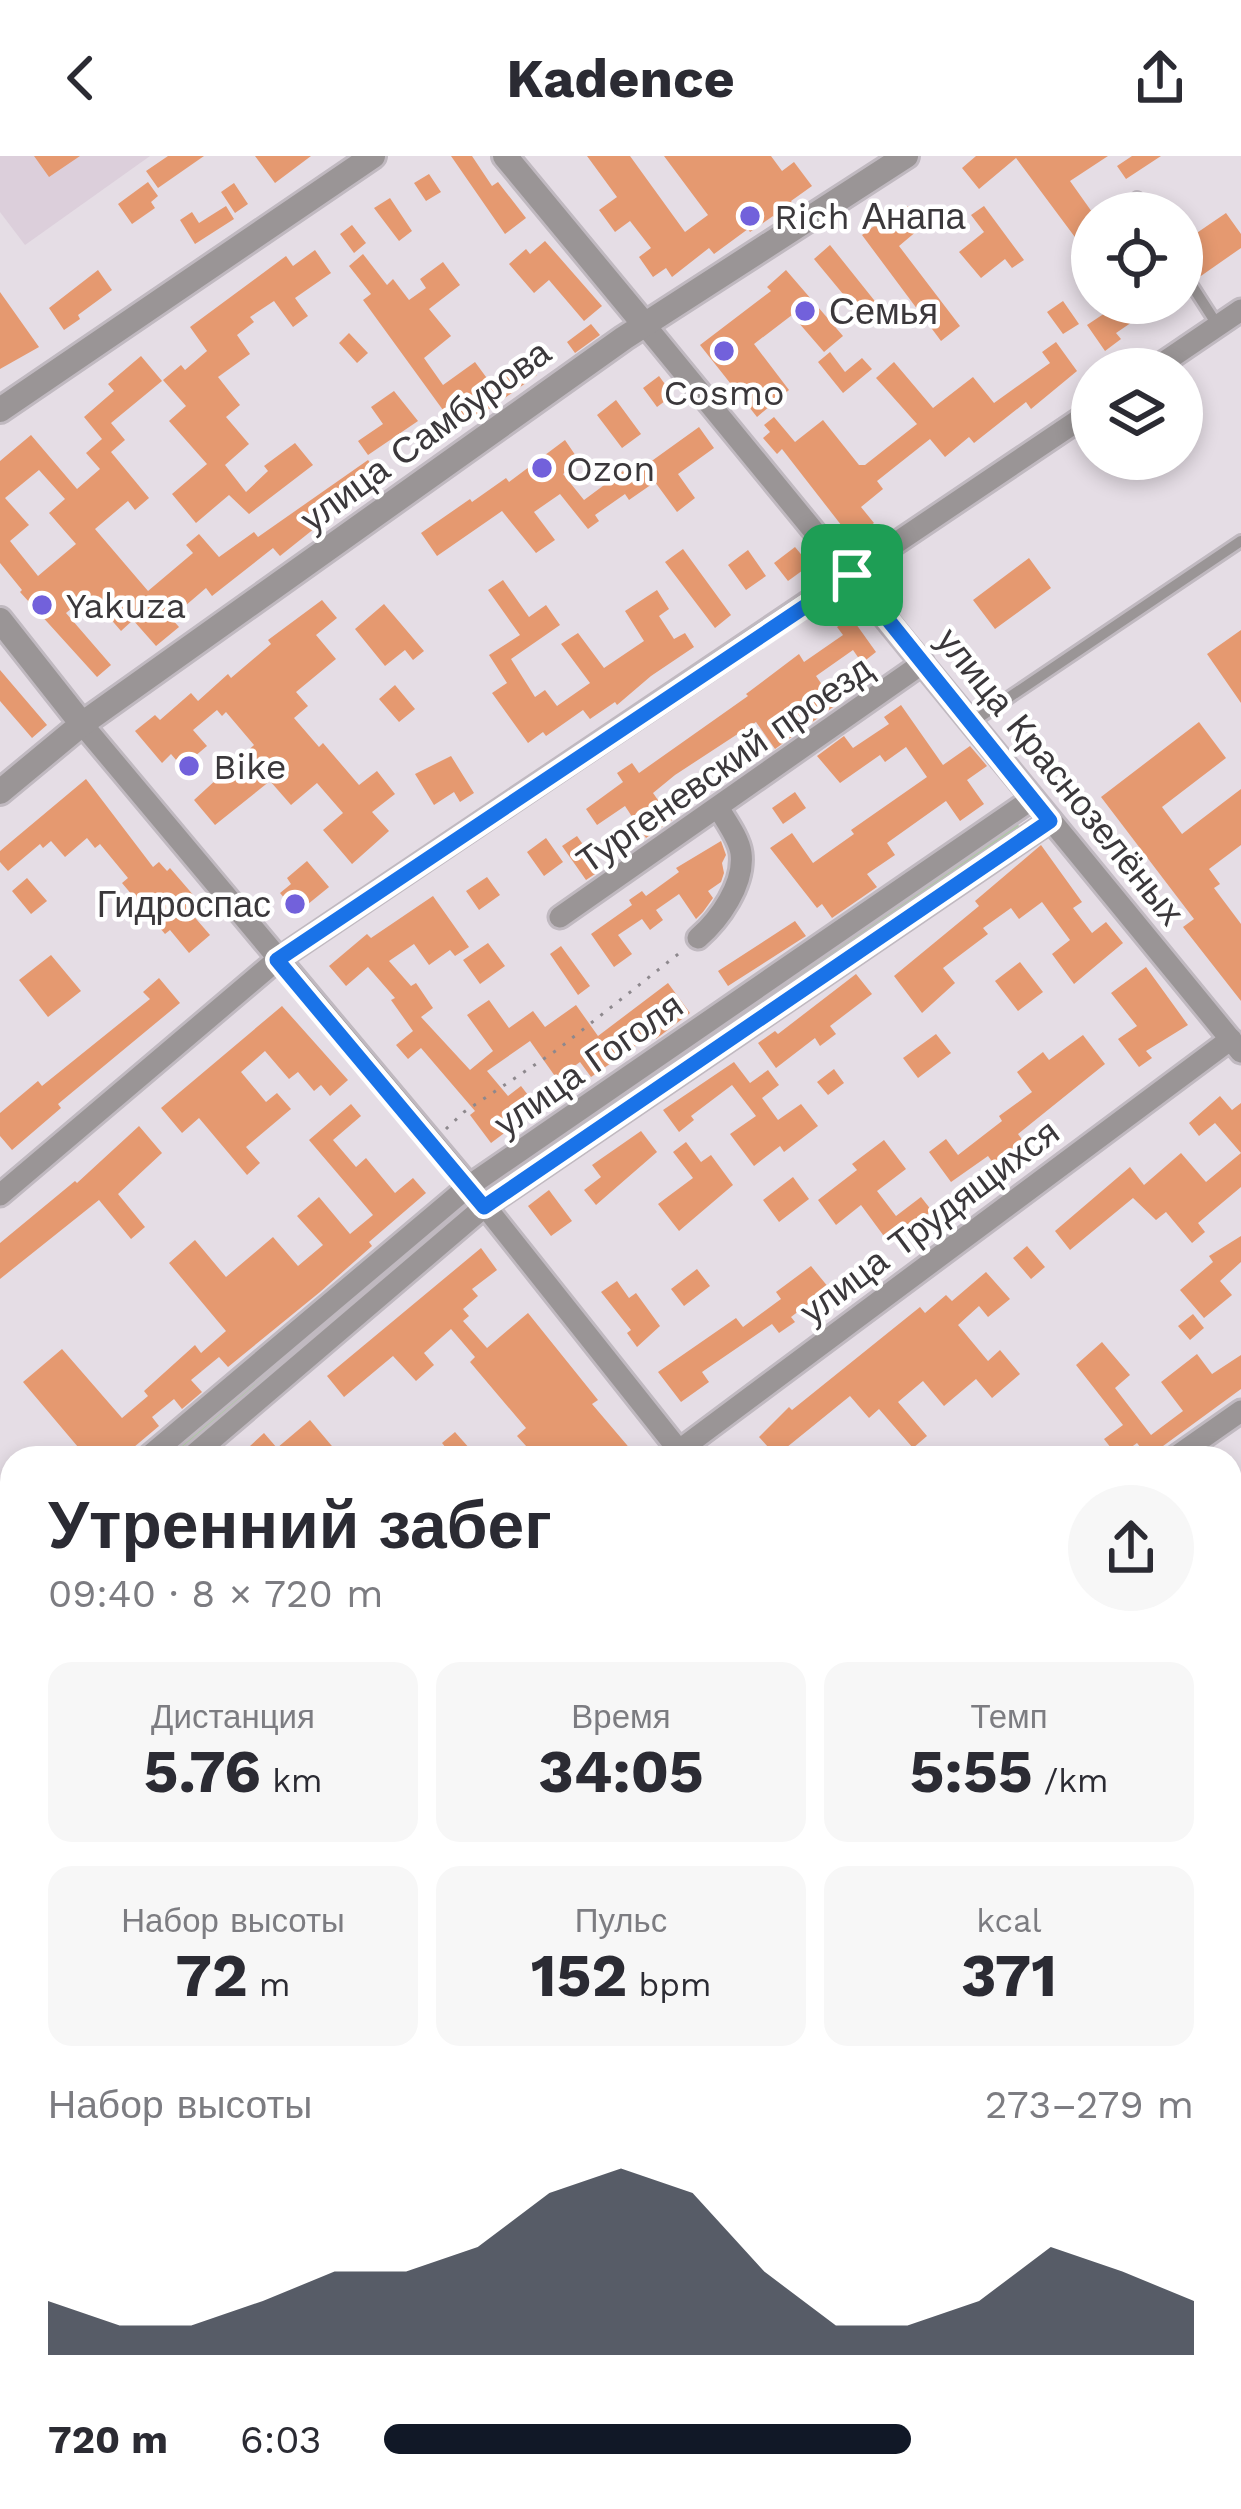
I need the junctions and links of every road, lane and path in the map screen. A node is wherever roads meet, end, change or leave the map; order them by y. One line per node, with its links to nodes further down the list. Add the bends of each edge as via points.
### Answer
1 (373, 156): 9 (street)
2 (505, 156): 6 (street, улица Краснозелёных)
3 (906, 156): 6 (street, улица Самбурова)
4 (1203, 304): 7 (lane)
5 (1241, 310): 7 (street)
6 (644, 324): 12 (street, улица Краснозелёных); 16 (street, улица Самбурова)
7 (1217, 326): 8 (street)
8 (1185, 348)
9 (0, 410)
10 (1071, 425): 12 (street)
11 (1241, 542): 15 (lane)
12 (852, 575): 14 (street, улица Краснозелёных); 23 (street)
13 (0, 620): 16 (street)
14 (923, 662): 15 (street, улица Краснозелёных); 19 (street, Тургеневский проезд)
15 (971, 723): 18 (street, улица Краснозелёных)
16 (82, 724): 17 (street, улица Самбурова); 23 (street)
17 (0, 792)
18 (1032, 799): 20 (street, улица Краснозелёных); 26 (street, улица Гоголя)
19 (719, 809): 21 (street, Тургеневский проезд); 22 (street, via 741,852 739,868 717,922)
20 (1050, 821): 24 (street, улица Краснозелёных); 28 (street, улица Гоголя)
21 (560, 917)
22 (698, 938): 25 (path)
23 (277, 960): 25 (street); 27 (street)
24 (1236, 1045): 33 (street, улица Трудящихся)
25 (431, 1142): 26 (street)
26 (469, 1186): 28 (street); 30 (street, улица Гоголя)
27 (0, 1195)
28 (484, 1207): 31 (street, улица Гоголя); 32 (street)
29 (1241, 1412): 34 (street)
30 (161, 1446)
31 (204, 1446)
32 (671, 1446)
33 (690, 1446)
34 (1191, 1446)

